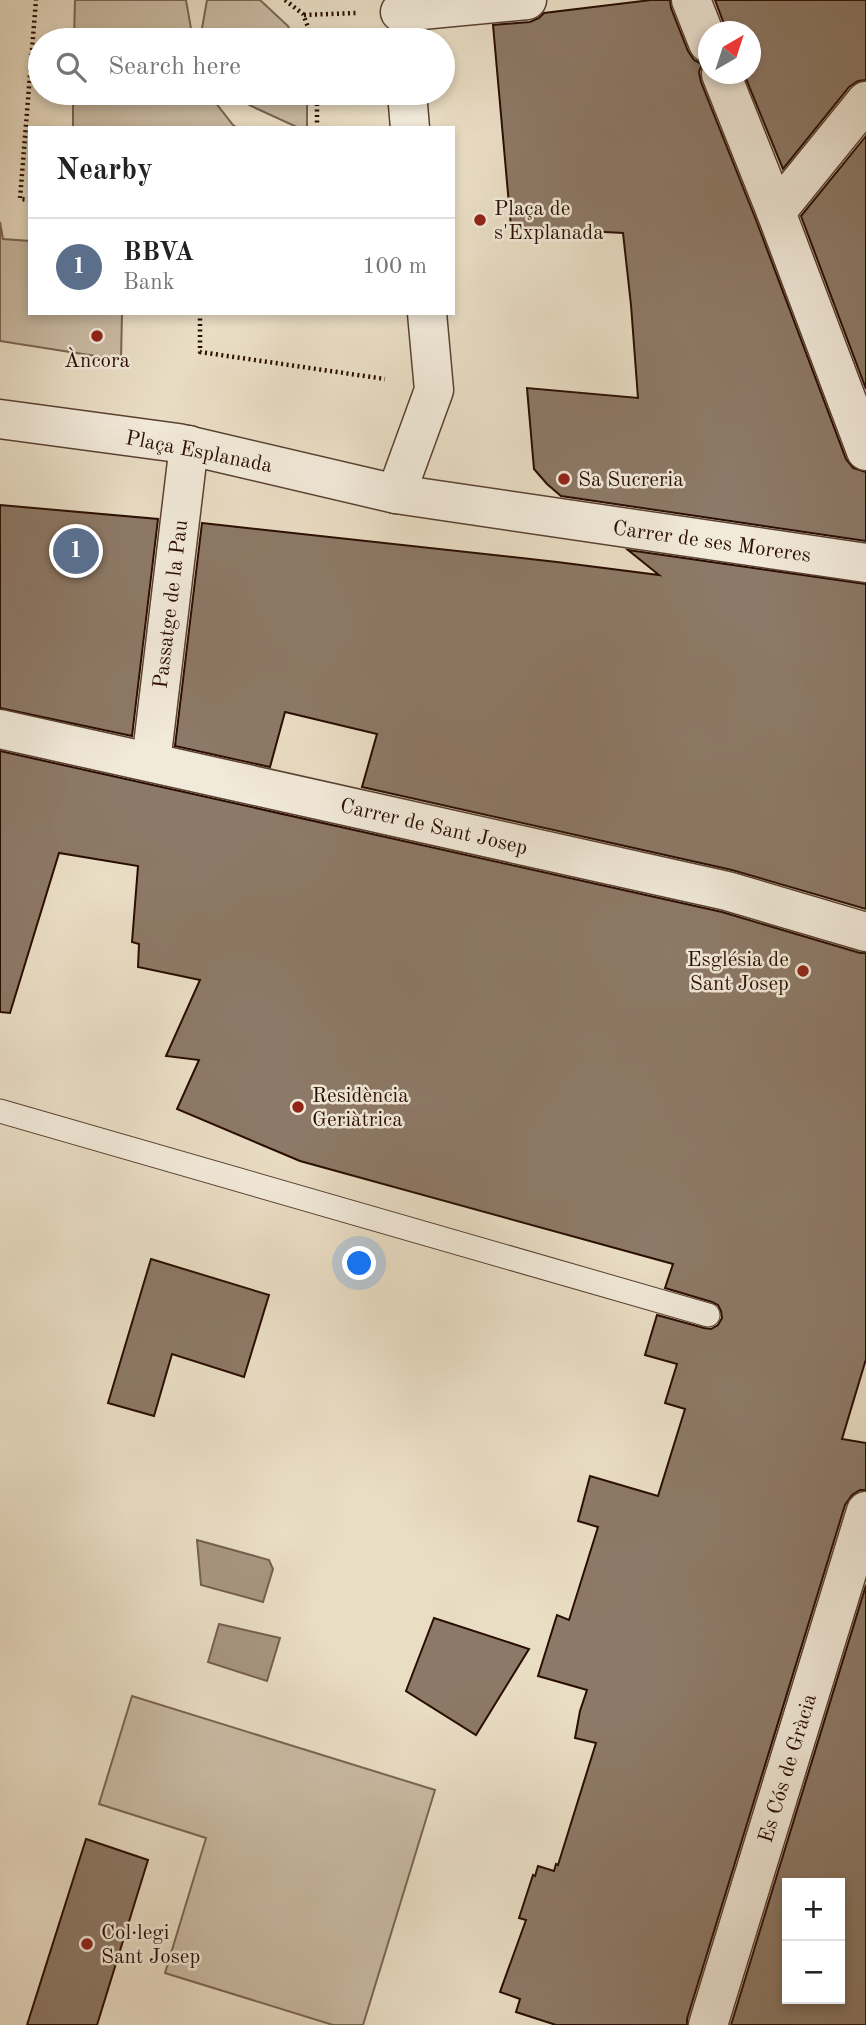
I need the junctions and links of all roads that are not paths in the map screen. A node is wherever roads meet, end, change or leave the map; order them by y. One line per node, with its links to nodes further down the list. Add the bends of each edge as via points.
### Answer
1 (527, 0): 3 (street)
2 (691, 0): 4 (street)
3 (401, 17)
4 (700, 21)
5 (725, 84): 9 (street)
6 (866, 101): 9 (street)
7 (408, 105): 8 (street)
8 (410, 126)
9 (776, 212): 13 (street)
10 (427, 315): 14 (street, via 434,390)
11 (0, 419): 12 (street, Plaça Esplanada)
12 (189, 446): 14 (street, Plaça Esplanada); 18 (street, Passatge de la Pau)
13 (866, 451)
14 (396, 494): 15 (street, Plaça Esplanada)
15 (558, 518): 16 (street, Carrer de ses Moreres)
16 (866, 564)
17 (0, 729): 18 (street, Carrer de Sant Josep)
18 (151, 762): 19 (street, Carrer de Sant Josep, via 727,891)
19 (866, 932)
20 (0, 1111): 21 (lane)
21 (708, 1315)
22 (866, 1511): 23 (street, Es Cós de Gràcia)
23 (708, 2025)

